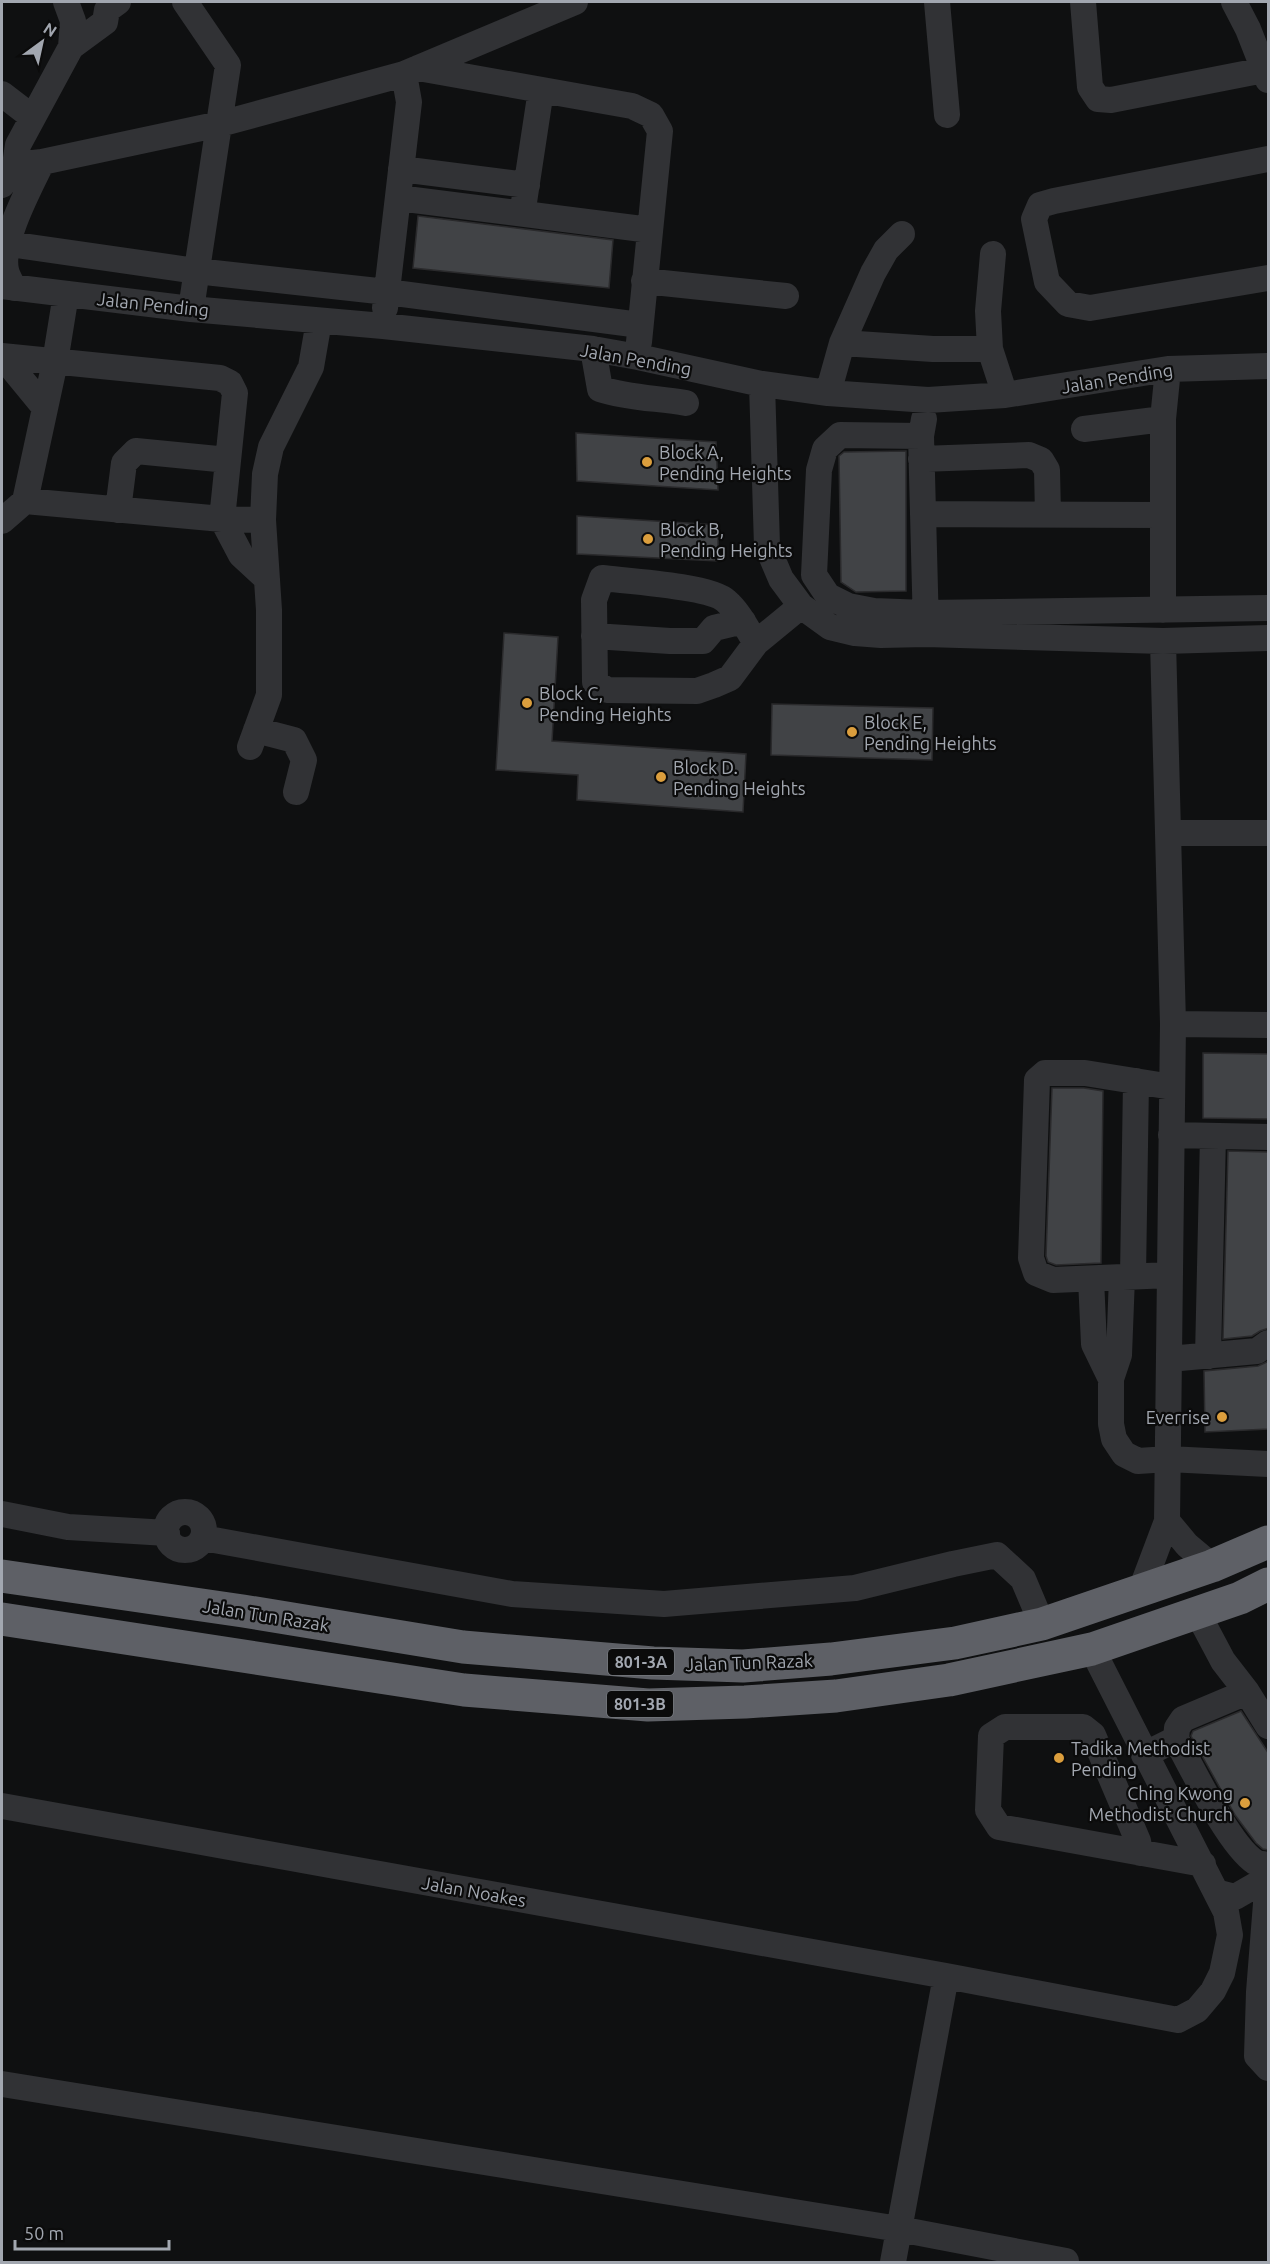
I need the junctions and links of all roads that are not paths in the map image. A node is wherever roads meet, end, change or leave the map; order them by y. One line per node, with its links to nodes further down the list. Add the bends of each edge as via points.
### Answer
1 (66, 2): 8 (street, via 73,21)
2 (185, 2): 15 (street, via 228,65)
3 (938, 2): 13 (street)
4 (1083, 2): 10 (street, via 1090,87 1098,99)
5 (1234, 2): 10 (street)
6 (568, 3): 9 (street)
7 (104, 4): 8 (street, via 105,22)
8 (71, 47): 14 (street)
9 (411, 71): 11 (street); 15 (street); 19 (street)
10 (1266, 75)
11 (541, 90): 20 (street); 23 (street, via 632,106 651,115 660,131)
12 (2, 94): 14 (street)
13 (947, 115)
14 (32, 117): 18 (street)
15 (219, 124): 17 (street); 27 (street)
16 (1269, 159): 28 (street, via 1054,201 1040,205 1034,219 1047,282 1068,304 1090,308)
17 (42, 162): 18 (street); 25 (street)
18 (8, 165)
19 (401, 169): 20 (street); 21 (street)
20 (527, 184): 22 (street)
21 (398, 198): 22 (street); 31 (street)
22 (523, 213): 23 (street)
23 (650, 230): 29 (street)
24 (902, 234): 38 (street, via 886,250 873,273)
25 (5, 243): 27 (street); 30 (street)
26 (993, 254): 40 (street, via 988,311)
27 (196, 271): 31 (street); 34 (street)
28 (1269, 278)
29 (644, 281): 33 (street); 36 (street)
30 (8, 287): 32 (street, Jalan Pending)
31 (387, 292): 36 (street); 37 (street)
32 (66, 294): 34 (street, Jalan Pending); 43 (street)
33 (786, 296)
34 (191, 309): 35 (street, Jalan Pending)
35 (319, 321): 37 (street, Jalan Pending); 62 (street, via 311,367 271,447)
36 (640, 325): 42 (street)
37 (383, 326): 39 (street, Jalan Pending)
38 (842, 343): 40 (street); 47 (street)
39 (593, 349): 42 (street, Jalan Pending); 50 (street, via 600,389 625,397)
40 (990, 349): 48 (street)
41 (2, 356): 43 (street); 51 (street)
42 (638, 357): 46 (street, Jalan Pending)
43 (55, 363): 51 (street); 55 (street, via 220,378 230,383 235,393)
44 (1269, 366): 45 (street, Jalan Pending)
45 (1168, 369): 48 (street, Jalan Pending); 52 (street)
46 (762, 384): 47 (street, Jalan Pending); 65 (street, via 767,546 781,579)
47 (828, 393): 49 (street, Jalan Pending)
48 (1005, 395): 49 (street, Jalan Pending)
49 (928, 400): 54 (street)
50 (686, 403)
51 (45, 408): 56 (street)
52 (1163, 419): 53 (street); 60 (street)
53 (1084, 429)
54 (921, 447): 58 (street); 59 (street, via 1029,455 1041,460 1047,470); 69 (street, via 840,435 825,449 819,470 814,575 828,596 848,606)
55 (228, 460): 57 (street, via 136,451 124,464); 61 (street)
56 (25, 501): 57 (street); 63 (street)
57 (118, 510): 61 (street)
58 (923, 514): 59 (street); 69 (street)
59 (1048, 514): 60 (street)
60 (1162, 516): 67 (street)
61 (222, 519): 62 (street); 64 (street, via 241,555)
62 (263, 520): 64 (street)
63 (2, 521)
64 (267, 579): 74 (street, via 269,695 253,738 294,740 304,760)
65 (801, 606): 69 (street, via 830,627 855,633); 73 (street)
66 (1269, 608): 67 (street)
67 (1163, 610): 69 (street)
68 (743, 621): 70 (street, via 714,628 703,641); 70 (street, via 725,599 688,588 602,578 594,600); 73 (street)
69 (926, 623): 72 (street)
70 (594, 636): 73 (street, via 595,682 607,690 697,691 730,678)
71 (1269, 638): 72 (street)
72 (1163, 640): 75 (street)
73 (756, 643)
74 (296, 792)
75 (1168, 832): 76 (street); 77 (street)
76 (1269, 833)
77 (1173, 1024): 78 (street); 80 (street)
78 (1269, 1025)
79 (1136, 1081): 80 (street); 85 (street); 86 (street, via 1085,1073 1044,1073 1037,1080 1031,1258 1036,1273 1053,1280)
80 (1172, 1087): 81 (street)
81 (1172, 1135): 82 (street); 84 (street)
82 (1213, 1136): 83 (street); 88 (street)
83 (1269, 1137)
84 (1170, 1275): 85 (street); 89 (street)
85 (1128, 1276): 86 (street); 90 (street, via 1119,1355)
86 (1091, 1279): 90 (street, via 1094,1344)
87 (1269, 1343): 88 (street, via 1257,1351)
88 (1208, 1356): 89 (street)
89 (1169, 1359): 91 (street)
90 (1111, 1379): 91 (street, via 1114,1440 1125,1454 1138,1461)
91 (1168, 1459): 92 (street); 94 (street)
92 (1269, 1464)
93 (2, 1514): 102 (street, via 68,1527 167,1533 173,1517 184,1512 196,1516 204,1526 203,1538 512,1594 664,1604 855,1588 997,1555 1023,1579)
94 (1167, 1521): 96 (street); 99 (street)
95 (1269, 1542): 96 (highway, Jalan Tun Razak / 801-3A)
96 (1212, 1566): 99 (highway, Jalan Tun Razak / 801-3A)
97 (2, 1576): 102 (highway, Jalan Tun Razak / 801-3A, via 463,1647 653,1663 743,1666 831,1659 955,1643)
98 (1269, 1584): 100 (highway, 801-3B)
99 (1141, 1590): 102 (highway, Jalan Tun Razak / 801-3A)
100 (1197, 1612): 103 (highway, 801-3B); 104 (street, via 1223,1661)
101 (2, 1619): 103 (highway, 801-3B, via 464,1690 648,1705 836,1696 949,1680)
102 (1042, 1624)
103 (1092, 1649): 107 (street)
104 (1247, 1692): 105 (street); 106 (street, via 1183,1719)
105 (1269, 1726)
106 (1176, 1739): 107 (street); 111 (street, via 1240,1847 1255,1862)
107 (1144, 1755): 110 (street)
108 (2, 1806): 116 (street, Jalan Noakes)
109 (1140, 1853): 109 (street, via 999,1827 988,1810 991,1736 1005,1727 1083,1727 1093,1735); 110 (street)
110 (1203, 1864): 113 (street)
111 (1269, 1865)
112 (1268, 1878): 113 (street, via 1235,1897); 115 (street)
113 (1216, 1892): 114 (street, via 1226,1912)
114 (1230, 1935): 115 (street); 116 (street, Jalan Noakes, via 1222,1973 1213,1991 1197,2010 1178,2020)
115 (1263, 1938): 117 (street, via 1257,2056)
116 (946, 1976): 119 (street)
117 (1269, 2068)
118 (2, 2084): 119 (street)
119 (898, 2229): 120 (street); 121 (street)
120 (1066, 2261)
121 (893, 2262)

